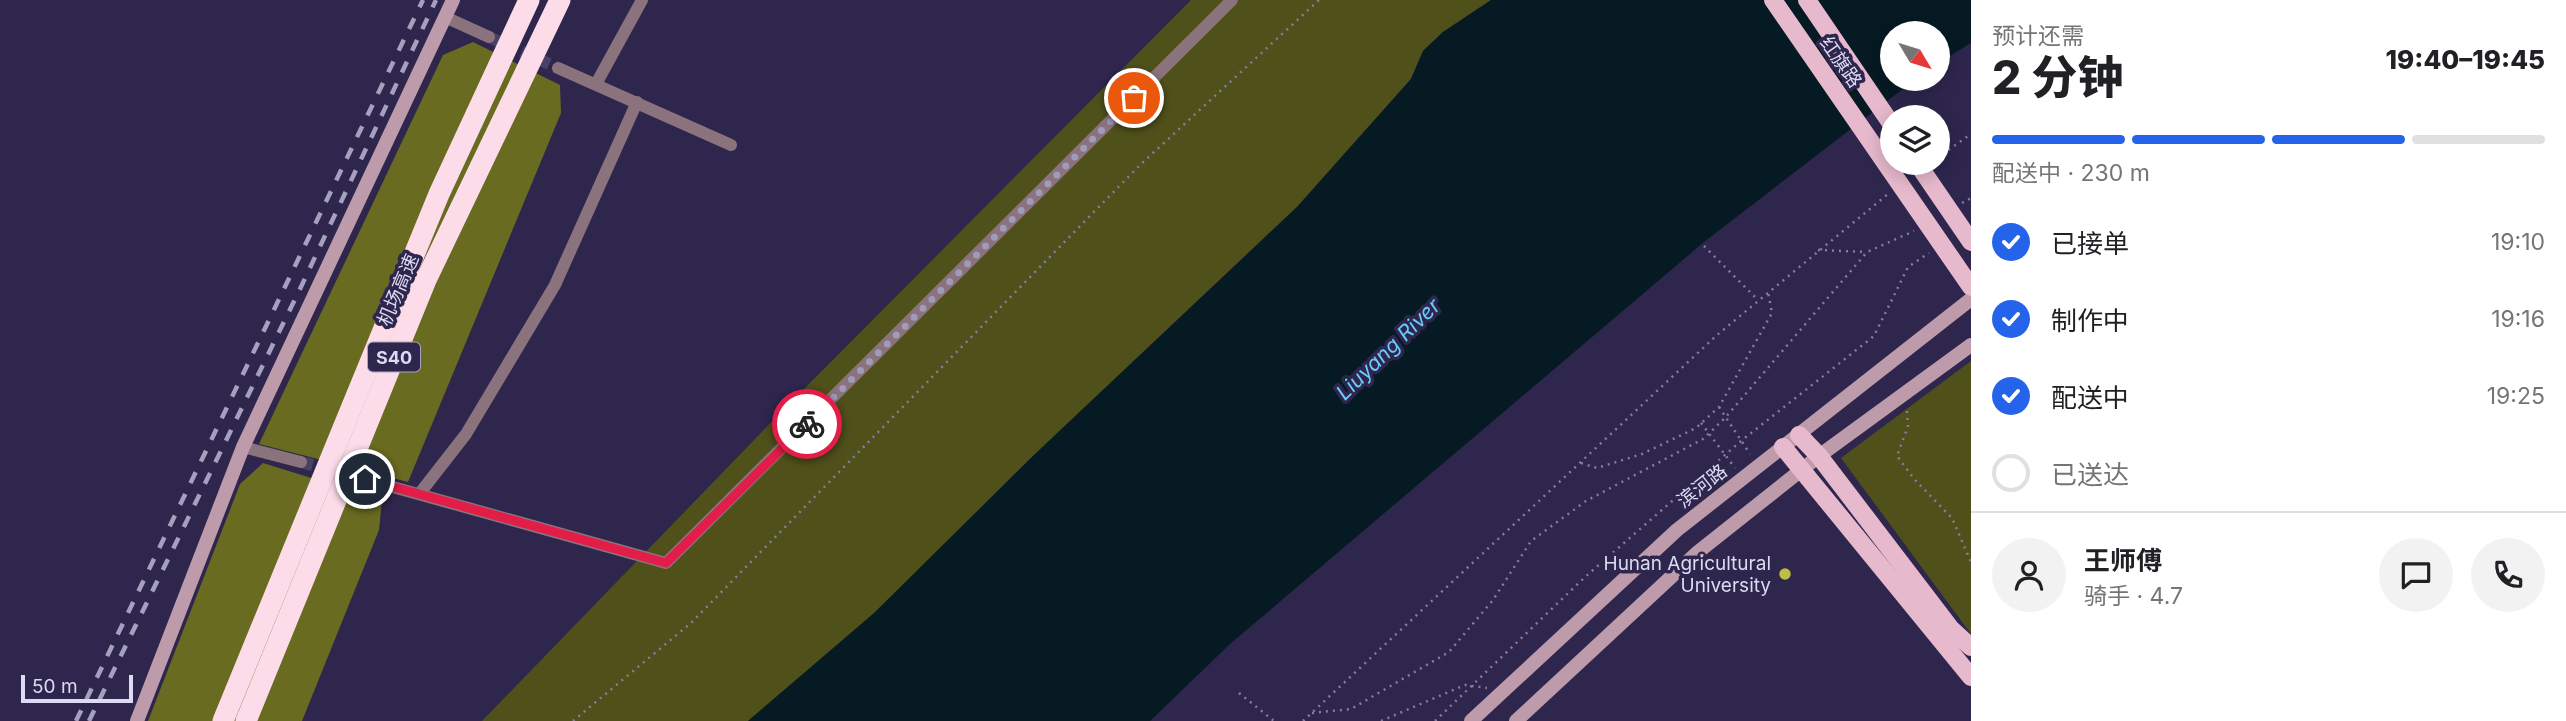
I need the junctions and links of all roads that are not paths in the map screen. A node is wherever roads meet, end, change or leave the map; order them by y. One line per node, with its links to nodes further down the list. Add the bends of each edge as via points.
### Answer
1 (453, 0): 9 (main road)
2 (527, 0): 34 (highway, 机场高速 / S40, via 439,194)
3 (560, 0): 17 (highway, 机场高速 / S40)
4 (572, 0): 17 (highway, via 521,109)
5 (642, 0): 12 (street)
6 (1232, 0): 30 (street, via 666,563)
7 (1773, 0): 19 (main road, 红旗路, bridge)
8 (1807, 0): 14 (main road, 红旗路)
9 (445, 17): 10 (street); 24 (main road)
10 (489, 37)
11 (558, 68): 12 (street)
12 (596, 84): 13 (street)
13 (637, 103): 15 (street); 30 (street, via 555,285 466,434)
14 (1880, 107)
15 (731, 145)
16 (1925, 175): 18 (main road, bridge)
17 (466, 195): 35 (highway, 机场高速 / S40, via 426,280)
18 (1971, 242)
19 (1956, 265): 20 (main road, 红旗路, bridge); 21 (main road)
20 (1971, 287)
21 (1971, 299): 23 (main road, 滨河路)
22 (1971, 345): 26 (main road)
23 (1799, 435): 25 (main road, 滨河路); 26 (main road)
24 (243, 447): 27 (street); 33 (main road)
25 (1783, 447): 28 (main road); 36 (main road, 滨河路, via 1677,530)
26 (1819, 456): 28 (main road); 31 (main road, via 1951,629)
27 (300, 462)
28 (1802, 470): 32 (main road); 37 (main road, via 1698,552)
29 (365, 479): 30 (street)
30 (420, 494)
31 (1971, 647)
32 (1971, 677)
33 (137, 721)
34 (223, 721)
35 (246, 721)
36 (1471, 721)
37 (1517, 721)

